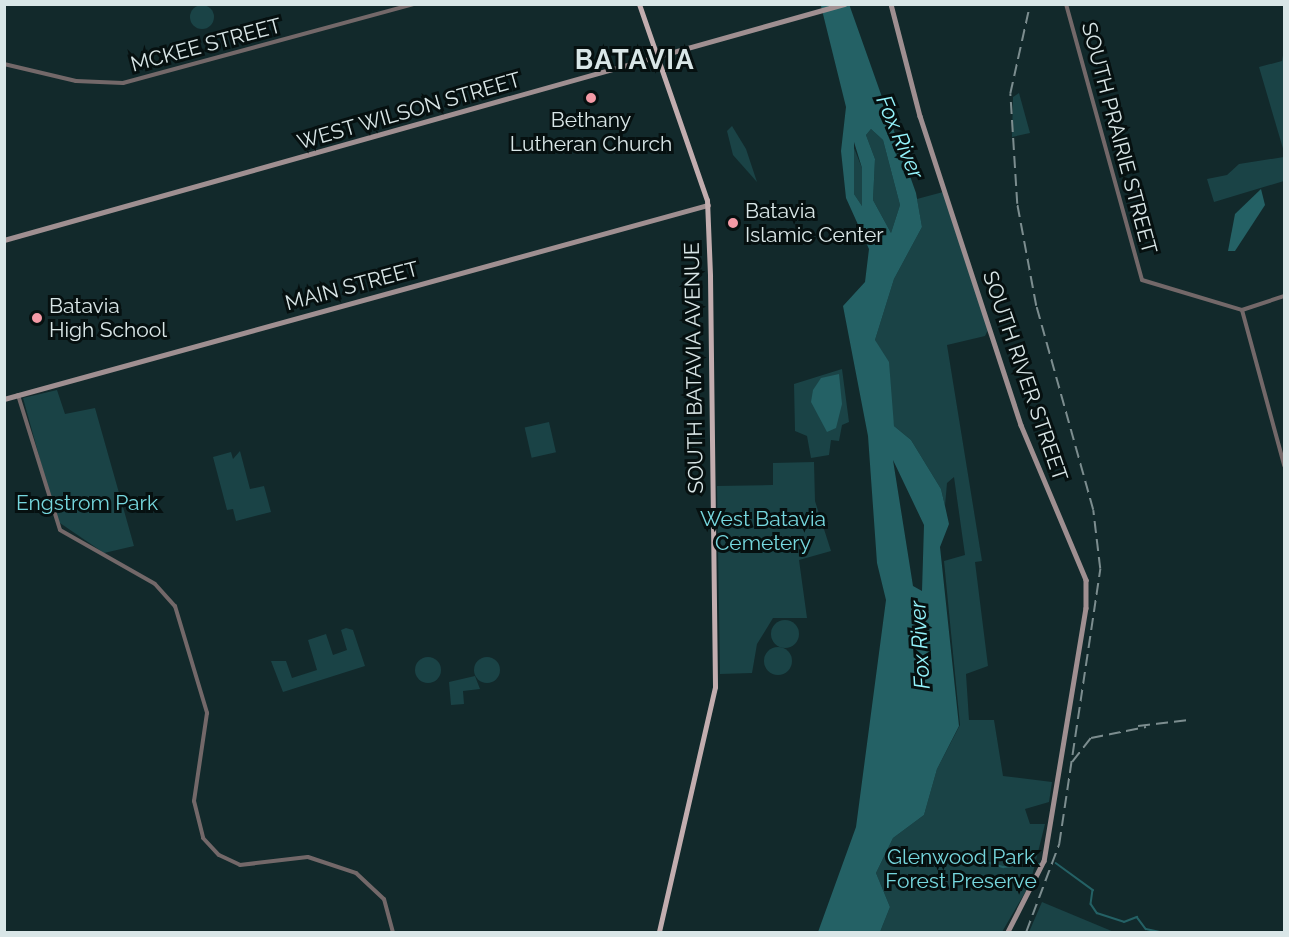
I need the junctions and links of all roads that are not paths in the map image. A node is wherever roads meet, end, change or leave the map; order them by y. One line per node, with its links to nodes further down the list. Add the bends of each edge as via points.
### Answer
1 (413, 4): 7 (street, MCKEE STREET, via 123,83 76,81)
2 (639, 4): 6 (main road, SOUTH BATAVIA AVENUE)
3 (844, 4): 6 (main road, WEST WILSON STREET)
4 (891, 4): 17 (main road, SOUTH RIVER STREET, via 920,116 1024,434 1085,573 1086,609 1044,861 1035,886)
5 (1066, 4): 11 (street, SOUTH PRAIRIE STREET, via 1142,280)
6 (658, 58): 8 (main road, SOUTH BATAVIA AVENUE); 9 (main road, WEST WILSON STREET)
7 (4, 64)
8 (708, 205): 12 (main road, MAIN STREET); 16 (main road, SOUTH BATAVIA AVENUE, via 715,687)
9 (4, 240)
10 (1284, 296): 11 (street)
11 (1242, 310): 14 (street)
12 (18, 395): 13 (main road, MAIN STREET); 15 (street, via 60,530 155,584 175,606 207,713 194,801 204,838 219,855 240,865 308,857 356,873 384,899)
13 (4, 399)
14 (1284, 465)
15 (393, 933)
16 (659, 933)
17 (1008, 933)

